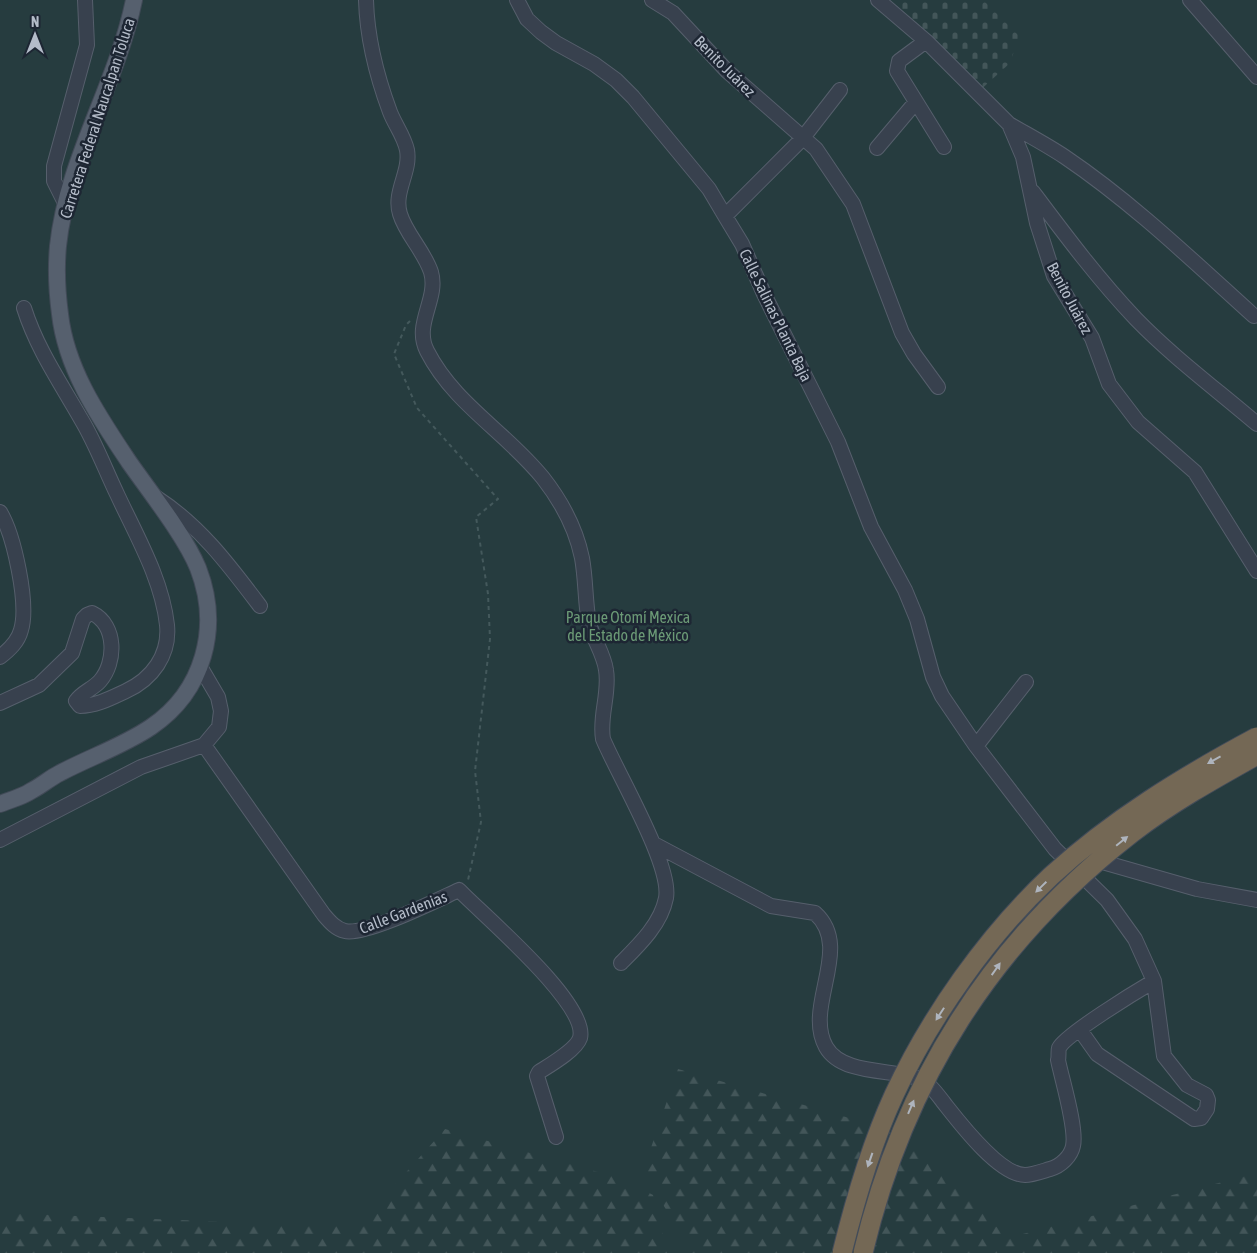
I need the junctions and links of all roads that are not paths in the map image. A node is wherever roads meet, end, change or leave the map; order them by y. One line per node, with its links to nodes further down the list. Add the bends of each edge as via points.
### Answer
1 (85, 0): 17 (street, via 87,45 54,166 54,181)
2 (134, 0): 17 (main road, Carretera Federal Naucalpan Toluca, via 129,26)
3 (366, 0): 38 (street, via 367,21 390,114 407,149 397,202 400,216 432,273 433,289 426,309 423,341 440,375 454,392 542,477 575,532 582,559 590,626 606,669 602,739)
4 (517, 0): 18 (street, Calle Salinas Planta Baja, via 527,19 541,32 594,64 633,97 709,189)
5 (652, 0): 13 (street, Benito Juárez, via 674,13 727,71)
6 (878, 0): 8 (street, Benito Juárez)
7 (1190, 0): 9 (street)
8 (926, 41): 11 (street, via 897,66); 12 (street, Benito Juárez)
9 (1257, 77)
10 (840, 90): 13 (street)
11 (915, 103): 14 (street); 15 (street)
12 (1009, 124): 16 (street, Benito Juárez, via 1023,157); 20 (street, via 1094,178 1157,229)
13 (802, 139): 18 (street); 21 (street, Benito Juárez, via 816,149 853,204 902,333)
14 (944, 147)
15 (877, 148)
16 (1029, 187): 23 (street, via 1078,254 1137,320 1172,354); 26 (street, Benito Juárez, via 1054,276 1092,338 1109,384 1138,422 1195,472)
17 (66, 204): 22 (main road, Carretera Federal Naucalpan Toluca, via 58,245 60,314)
18 (725, 216): 34 (street, Calle Salinas Planta Baja, via 742,244 838,442 871,526 914,612 933,677)
19 (24, 308): 22 (street, via 38,347)
20 (1254, 316)
21 (938, 387)
22 (90, 417): 24 (main road, Carretera Federal Naucalpan Toluca); 31 (street, via 159,589 167,625 166,642 159,664 149,677 107,700 80,706 76,701 79,696 104,676 112,645 99,616 87,614 72,653 39,686)
23 (1257, 424)
24 (150, 493): 27 (street, via 180,513 202,534); 29 (main road, Carretera Federal Naucalpan Toluca, via 198,567 208,619)
25 (0, 512): 28 (street, via 11,534 24,616 15,644)
26 (1257, 571)
27 (260, 606)
28 (0, 657)
29 (201, 668): 33 (street, via 218,697 221,710 218,727); 36 (main road, Carretera Federal Naucalpan Toluca, via 175,707 150,728 60,773 30,792)
30 (1026, 682): 34 (street)
31 (0, 703)
32 (1257, 737): 45 (highway, one-way to 45, bridge, via 1164,790 1086,847 1022,905 985,948 927,1034 894,1096)
33 (204, 745): 37 (street, via 141,767); 44 (street, Calle Gardenias, via 335,926 354,932 459,890 549,979 573,1010 581,1032 578,1044 536,1076)
34 (976, 746): 39 (street, Calle Salinas Planta Baja)
35 (1257, 755): 46 (highway, one-way to 35, bridge, via 912,1105 944,1045 1001,962 1065,891 1133,832)
36 (0, 804)
37 (0, 840)
38 (654, 844): 41 (street, via 667,896 654,926); 43 (street, via 771,906 810,911 821,918 831,946 821,1007 820,1033 827,1048 837,1058 866,1070 918,1078 931,1087 991,1156 1007,1169 1024,1175 1054,1168 1067,1159 1073,1146 1073,1133 1058,1060 1059,1048)
39 (1055, 850): 40 (street, via 1196,889); 42 (street, Calle Salinas Planta Baja, via 1116,912 1134,939)
40 (1257, 900)
41 (621, 963)
42 (1154, 981): 43 (street); 43 (street, Calle Salinas Planta Baja, via 1164,1056 1187,1085 1206,1095 1207,1109 1202,1118 1194,1119 1097,1054)
43 (1080, 1030)
44 (556, 1137)
45 (842, 1253)
46 (863, 1253)

